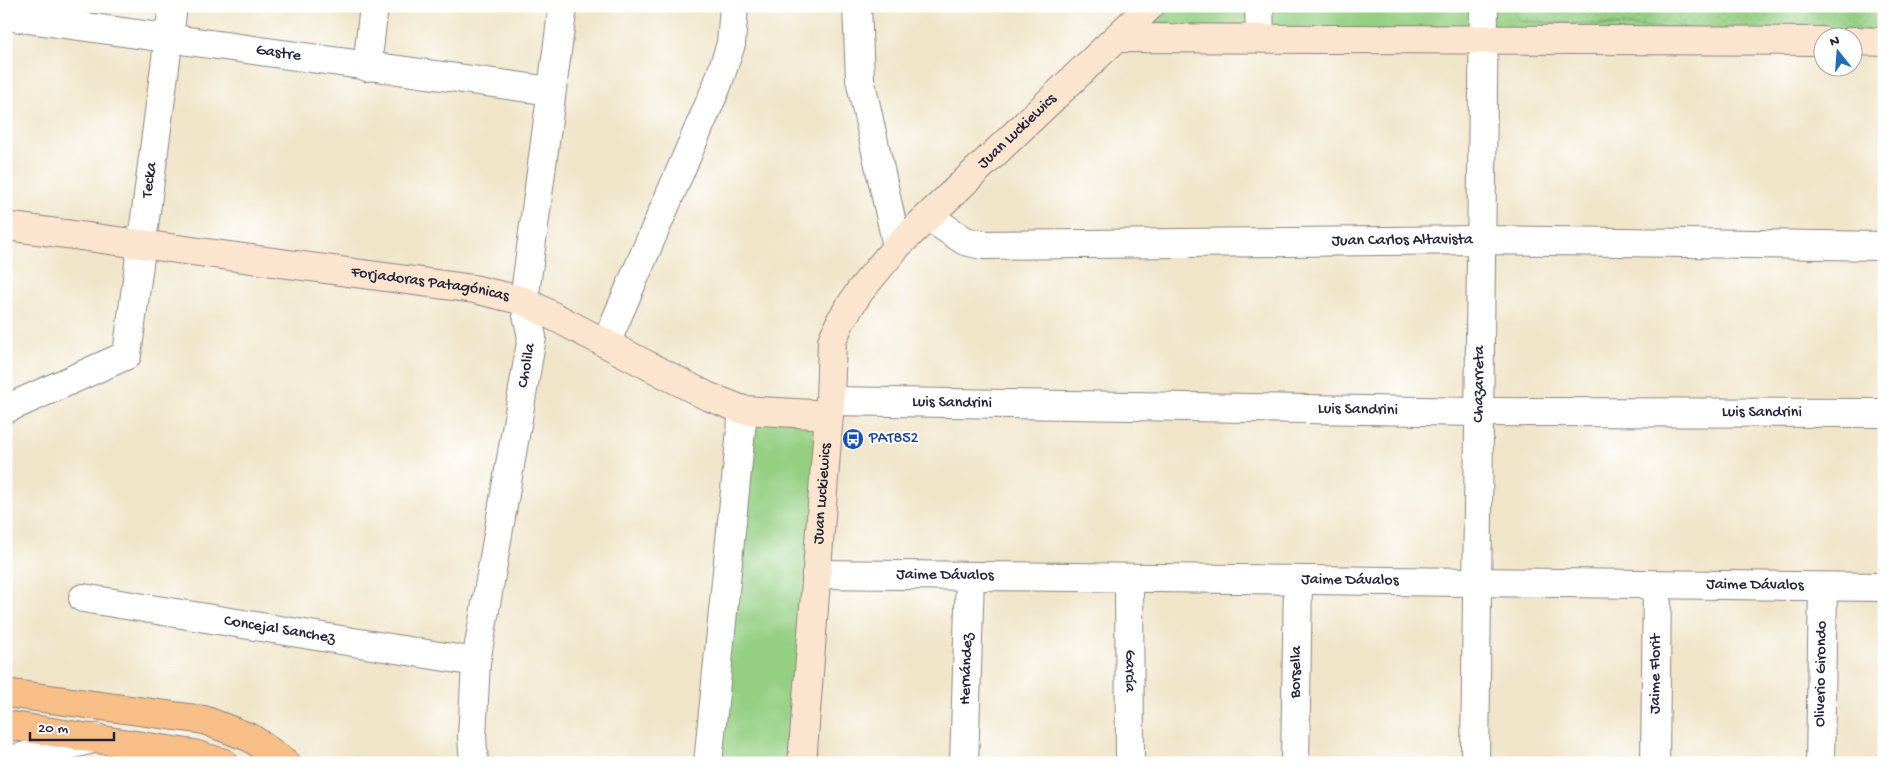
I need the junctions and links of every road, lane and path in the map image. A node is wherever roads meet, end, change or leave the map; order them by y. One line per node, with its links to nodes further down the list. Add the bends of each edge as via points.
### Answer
1 (173, 6): 12 (street, Tecka)
2 (374, 6): 17 (street)
3 (563, 6): 18 (street, Cholila)
4 (734, 6): 26 (street, via 730,44 717,86)
5 (857, 6): 23 (street, via 860,79)
6 (1150, 6): 10 (main road, Juan Luckiewics)
7 (1259, 6): 11 (street)
8 (1484, 6): 13 (street, Chazarreta)
9 (6, 16): 12 (street, Gastre)
10 (1118, 38): 11 (main road); 19 (main road, Juan Luckiewics)
11 (1260, 38): 13 (main road)
12 (169, 39): 17 (street, Gastre); 22 (street, Tecka)
13 (1484, 39): 14 (main road); 21 (street, Chazarreta)
14 (1812, 41)
15 (1862, 42): 16 (main road)
16 (1884, 42)
17 (367, 67): 18 (street, Gastre)
18 (551, 91): 25 (street, Cholila)
19 (929, 217): 21 (street, Juan Carlos Altavista, via 965,241 982,245); 23 (main road, Juan Luckiewics)
20 (6, 226): 22 (main road, Forjadoras Patagónicas)
21 (1481, 240): 24 (street, Juan Carlos Altavista); 30 (street, Chazarreta)
22 (140, 244): 25 (main road, Forjadoras Patagónicas, via 474,289); 28 (street, Tecka, via 127,355)
23 (897, 246): 27 (main road, Juan Luckiewics, via 860,291 832,341)
24 (1884, 246)
25 (524, 301): 26 (main road, Forjadoras Patagónicas); 41 (street, Cholila, via 532,337)
26 (606, 344): 29 (main road, Forjadoras Patagónicas, via 707,396)
27 (830, 408): 29 (main road, Forjadoras Patagónicas); 30 (street, Luis Sandrini); 32 (main road, Juan Luckiewics)
28 (6, 409)
29 (743, 410): 49 (street)
30 (1478, 412): 31 (street, Luis Sandrini); 36 (street, Chazarreta)
31 (1884, 414)
32 (816, 574): 33 (street, Jaime Dávalos); 50 (main road, Juan Luckiewics)
33 (970, 577): 34 (street, Jaime Dávalos); 51 (street, Hernández)
34 (1129, 579): 35 (street, Jaime Dávalos); 52 (street, García)
35 (1298, 581): 36 (street, Jaime Dávalos); 53 (street, Borsella)
36 (1477, 582): 37 (street, Jaime Dávalos); 54 (street, Chazarreta)
37 (1657, 585): 38 (street, Jaime Dávalos); 55 (street, Jaime Florit)
38 (1823, 586): 39 (street, Jaime Dávalos); 56 (street, Oliverio Girondo)
39 (1884, 587)
40 (83, 598): 41 (street, Concejal Sanchez)
41 (476, 662): 48 (street, Cholila)
42 (6, 693): 47 (main road, via 204,720 251,738)
43 (6, 726): 44 (main road)
44 (98, 738): 45 (street); 46 (main road, via 194,754)
45 (6, 761)
46 (224, 763)
47 (286, 763)
48 (474, 763)
49 (708, 763)
50 (802, 763)
51 (964, 763)
52 (1130, 763)
53 (1295, 763)
54 (1475, 763)
55 (1655, 763)
56 (1820, 763)

